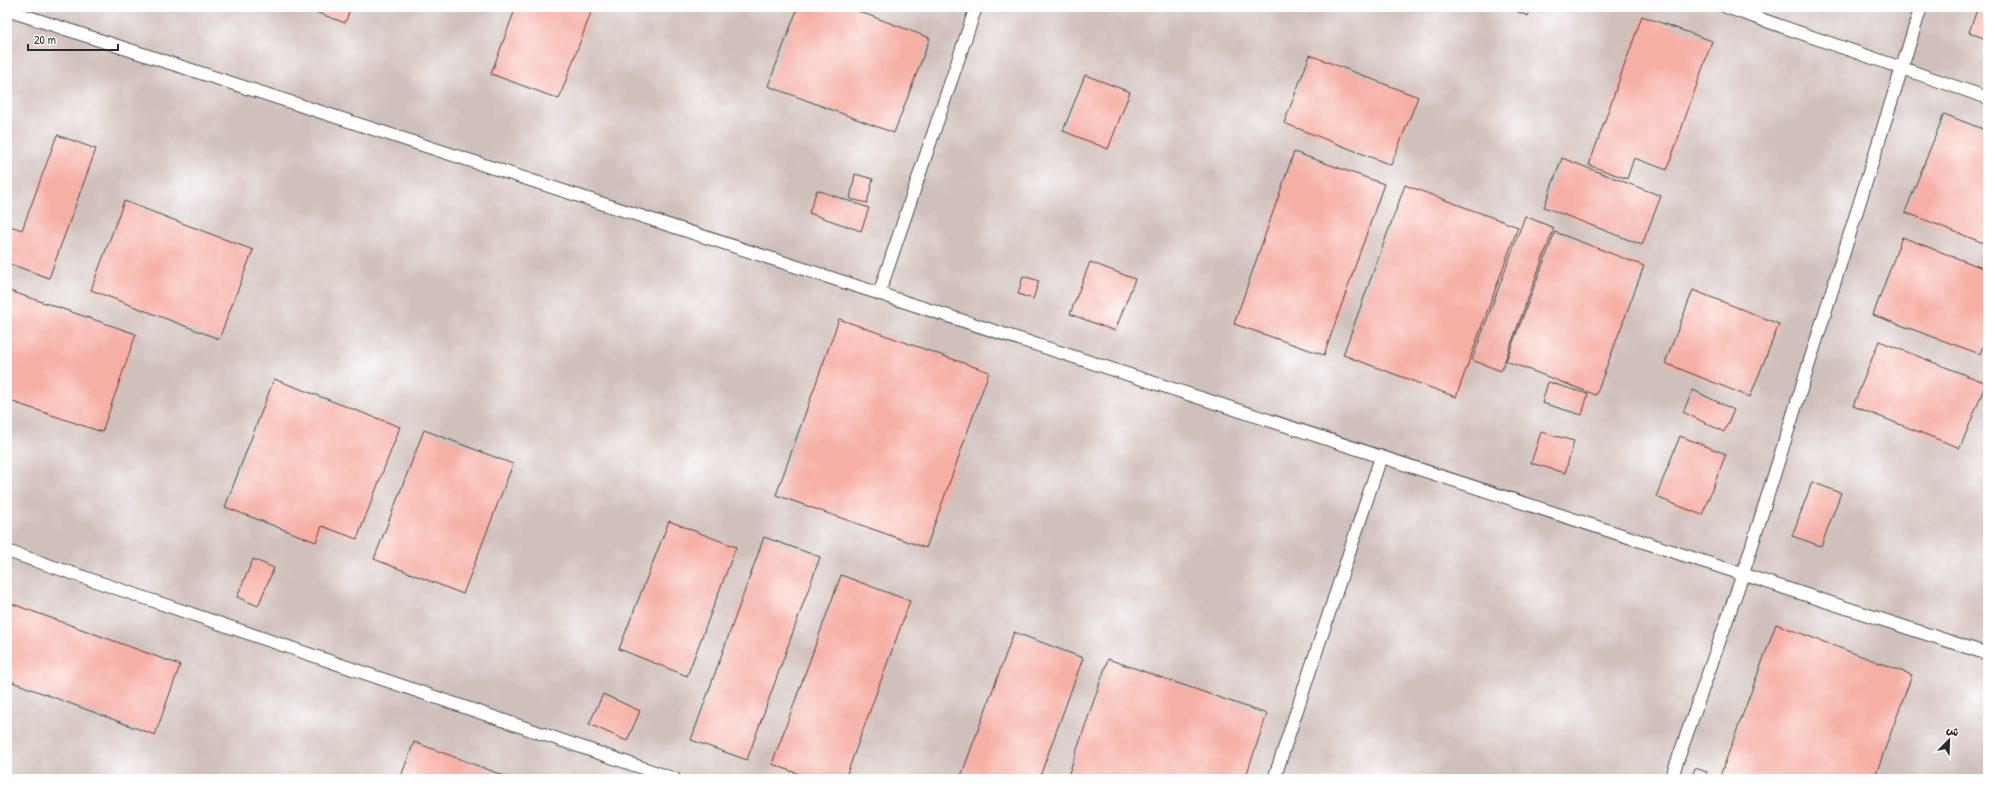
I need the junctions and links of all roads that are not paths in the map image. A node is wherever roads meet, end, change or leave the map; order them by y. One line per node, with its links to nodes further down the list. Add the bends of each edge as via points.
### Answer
1 (976, 7): 7 (lane)
2 (1726, 7): 5 (lane)
3 (1921, 7): 5 (lane)
4 (7, 10): 7 (lane)
5 (1901, 68): 6 (lane); 10 (lane)
6 (1988, 98)
7 (879, 294): 8 (lane)
8 (1381, 457): 10 (lane); 13 (lane)
9 (7, 551): 12 (lane)
10 (1743, 574): 11 (lane); 14 (lane)
11 (1988, 654)
12 (675, 779)
13 (1274, 779)
14 (1671, 779)

